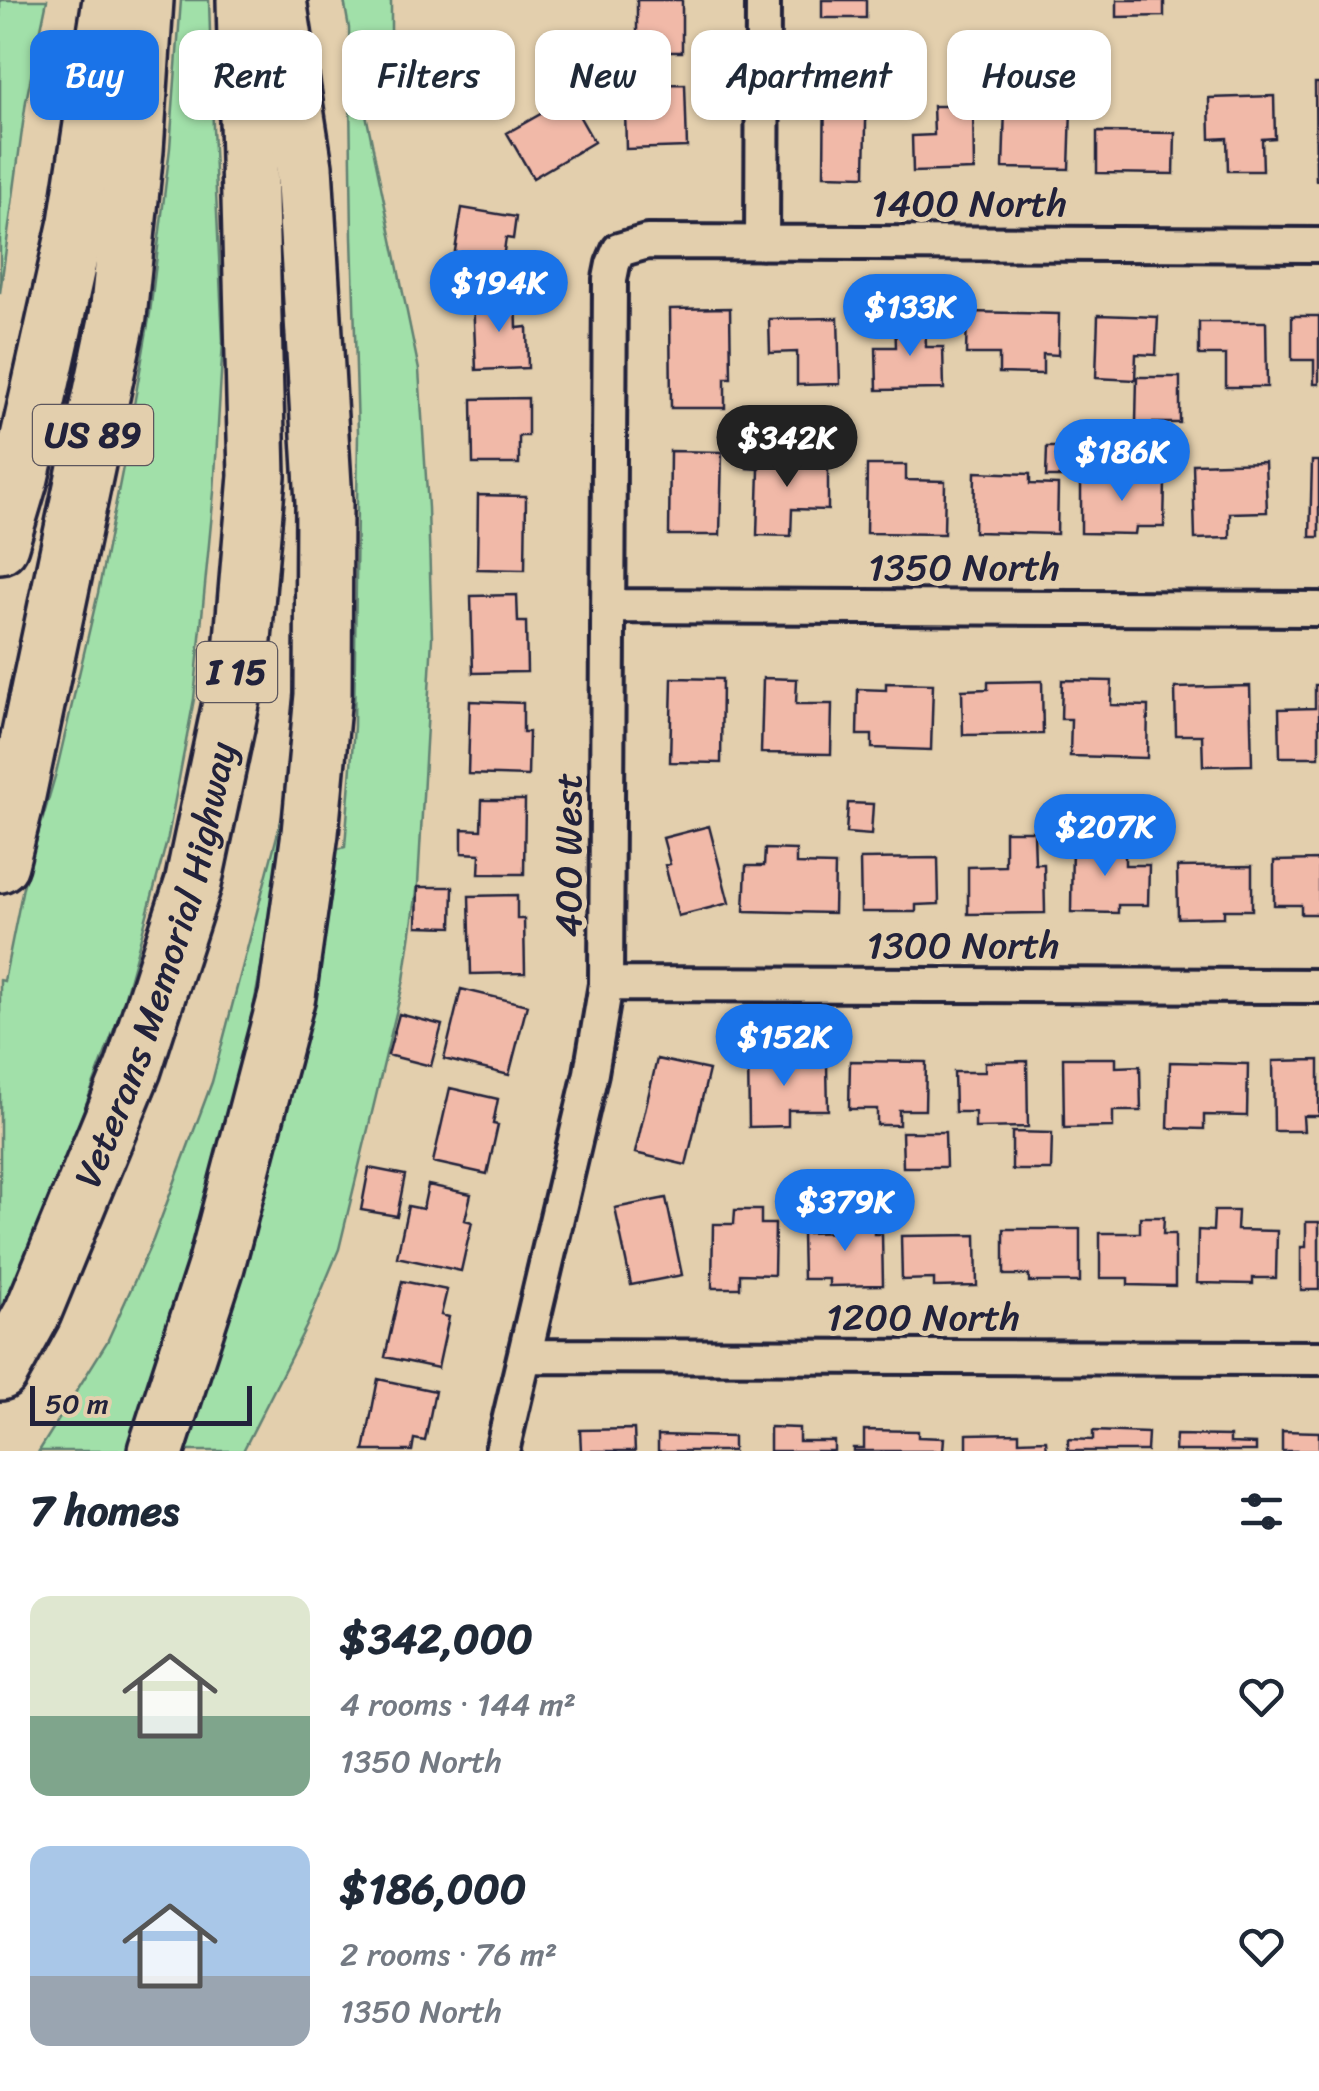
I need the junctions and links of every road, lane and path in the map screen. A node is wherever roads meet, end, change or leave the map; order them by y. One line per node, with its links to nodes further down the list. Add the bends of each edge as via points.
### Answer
1 (112, 0): 9 (highway, via 78,222)
2 (145, 0): 12 (highway, US 89, via 118,316)
3 (245, 0): 17 (highway, Veterans Memorial Highway / I 15, via 257,476 242,651 194,884 133,1069 33,1312)
4 (278, 0): 18 (highway, via 304,167 324,502 323,695 287,996 216,1266)
5 (763, 0): 6 (street)
6 (762, 242): 7 (street, 1400 North); 8 (street, 1400 North, via 647,242)
7 (1319, 244)
8 (619, 250): 10 (street, 400 West, via 610,280)
9 (0, 545)
10 (609, 606): 11 (street, 1350 North); 13 (street, 400 West)
11 (1319, 608)
12 (0, 864)
13 (606, 984): 14 (street, 1300 North); 15 (street, 400 West)
14 (1319, 986)
15 (526, 1356): 16 (street, 1200 North); 19 (street, 400 West)
16 (1319, 1358)
17 (0, 1372)
18 (156, 1451)
19 (502, 1451)

